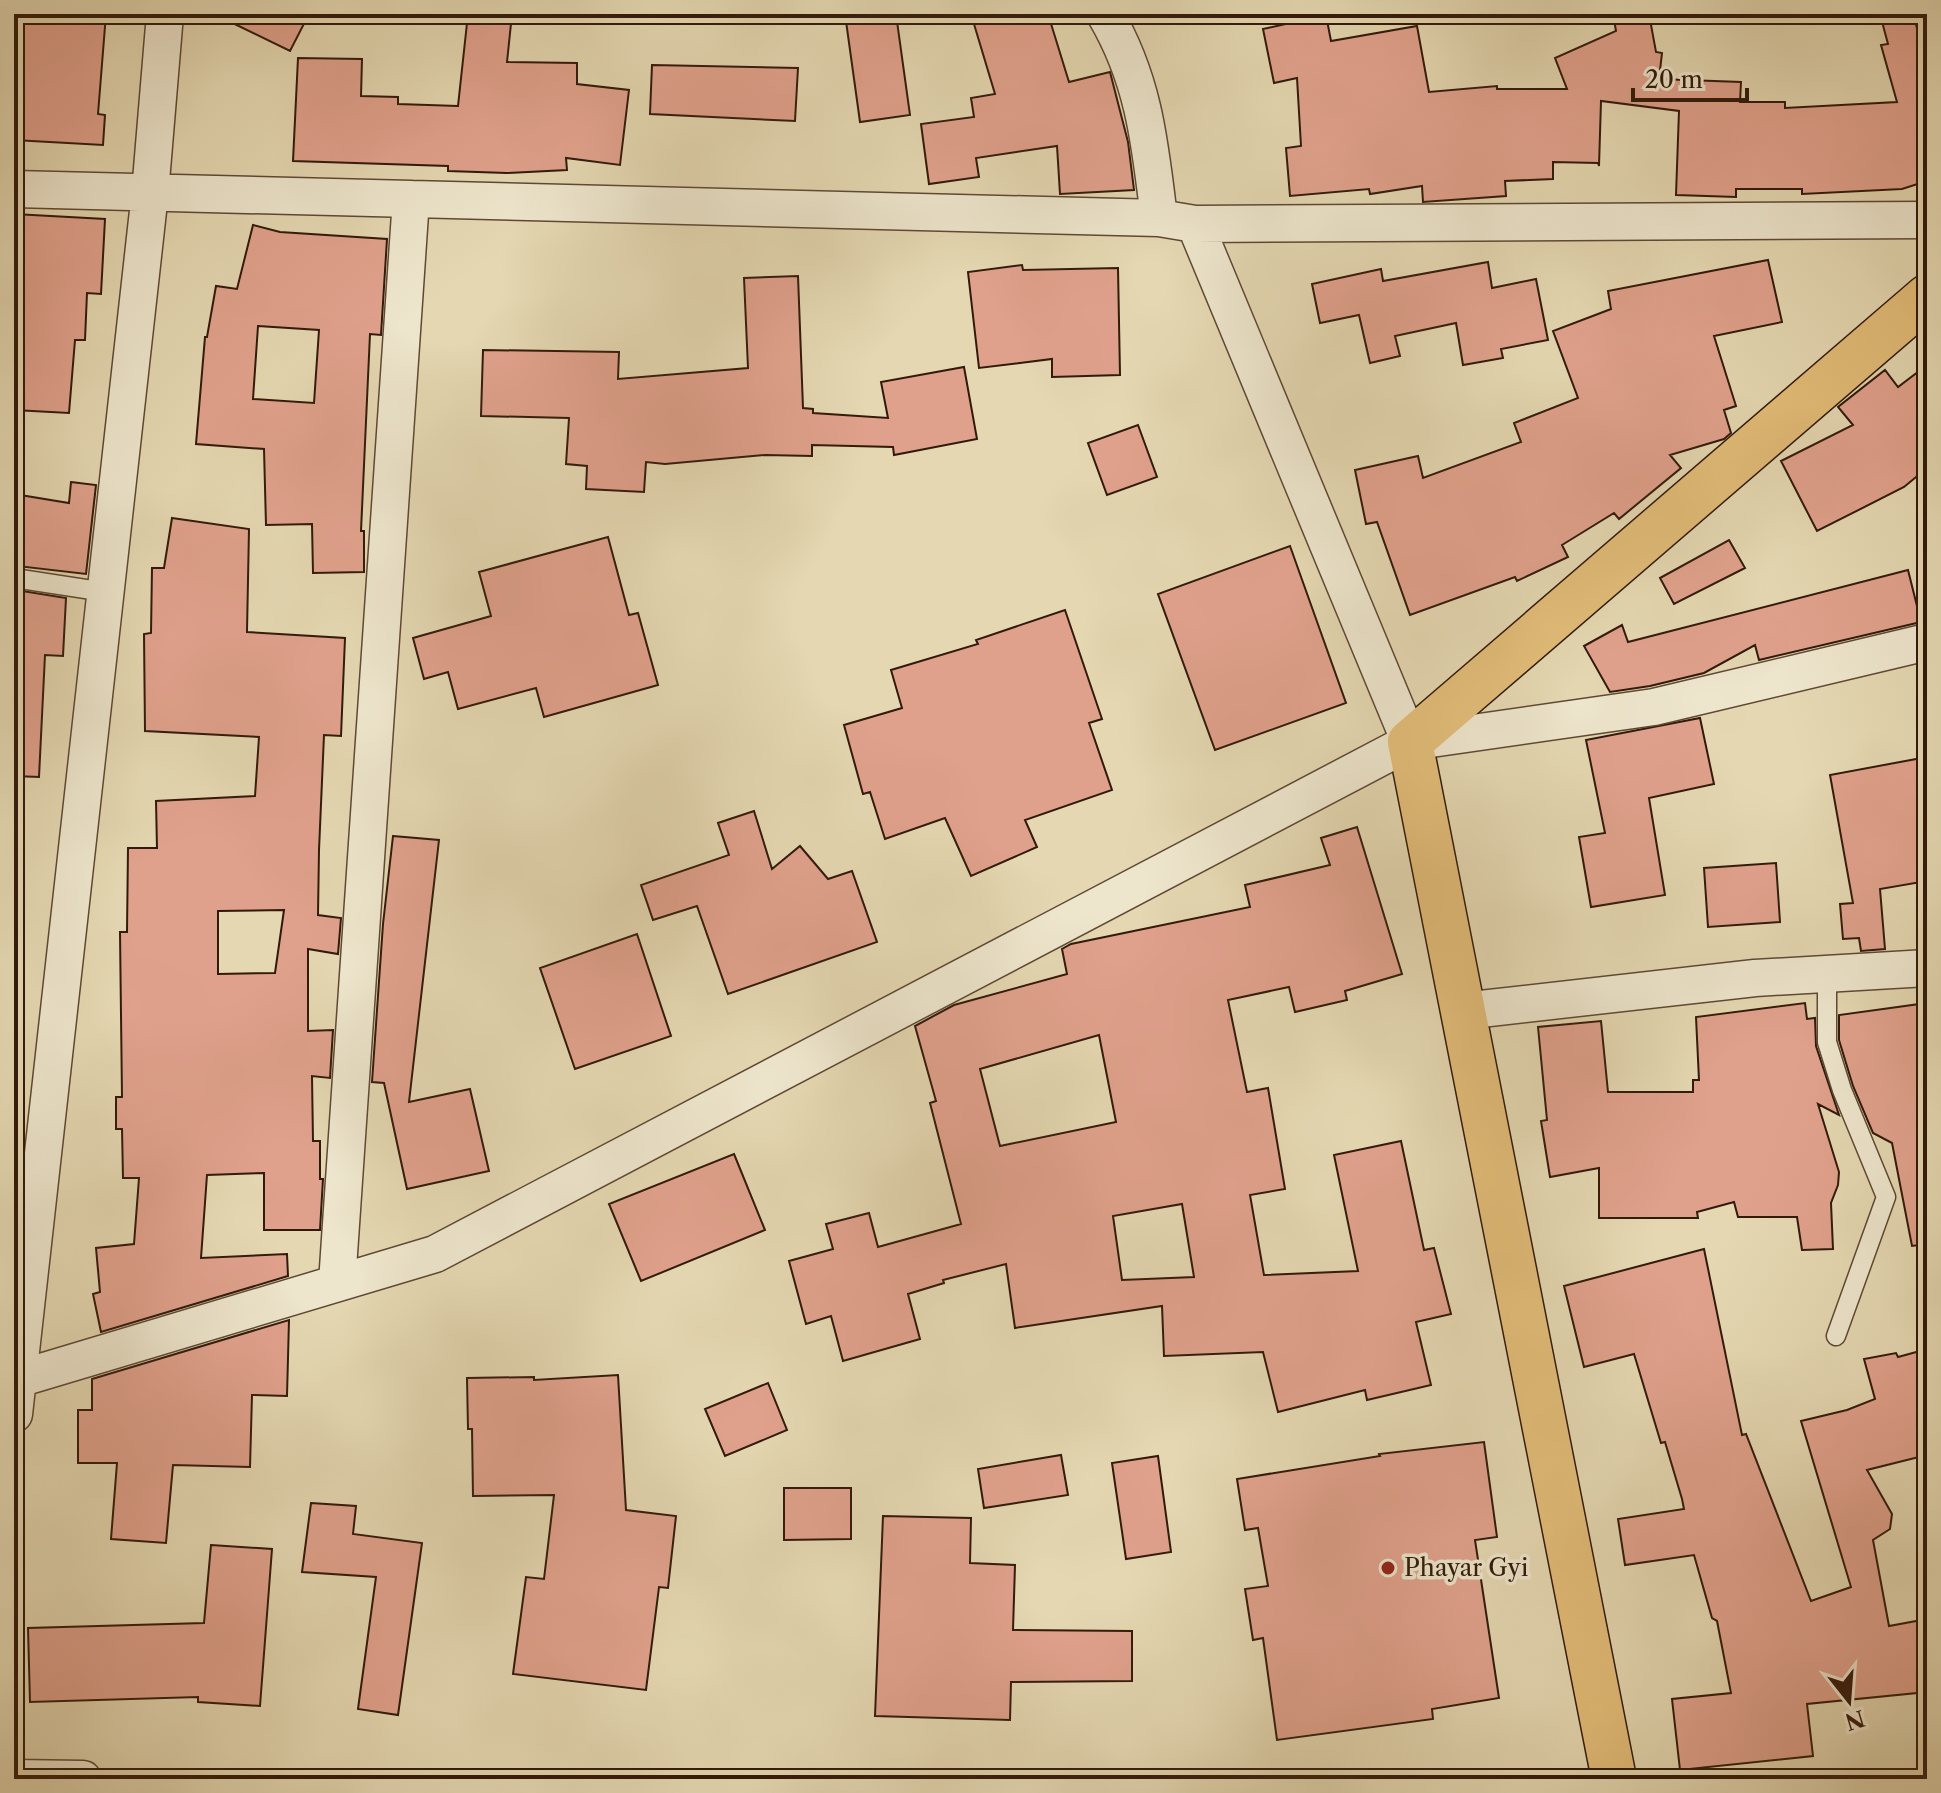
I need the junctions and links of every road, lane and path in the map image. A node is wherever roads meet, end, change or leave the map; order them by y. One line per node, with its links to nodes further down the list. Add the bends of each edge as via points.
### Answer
1 (165, 14): 4 (street)
2 (1105, 14): 6 (street, via 1123,45 1148,127)
3 (14, 189): 4 (street)
4 (150, 193): 5 (street); 11 (street)
5 (411, 199): 6 (street); 17 (street)
6 (1159, 218): 8 (street)
7 (1927, 220): 8 (street)
8 (1195, 224): 13 (street)
9 (1927, 297): 13 (main road)
10 (14, 578): 11 (lane)
11 (105, 592): 19 (street)
12 (1927, 642): 13 (street, via 1654,707)
13 (1410, 742): 16 (main road); 17 (street, via 435,1254)
14 (1927, 968): 15 (street)
15 (1827, 974): 16 (street); 18 (lane, via 1827,1042 1886,1197)
16 (1463, 1011): 22 (main road)
17 (337, 1283): 19 (street)
18 (1836, 1336)
19 (16, 1396)
20 (14, 1778): 21 (street)
21 (83, 1779)
22 (1614, 1779)

